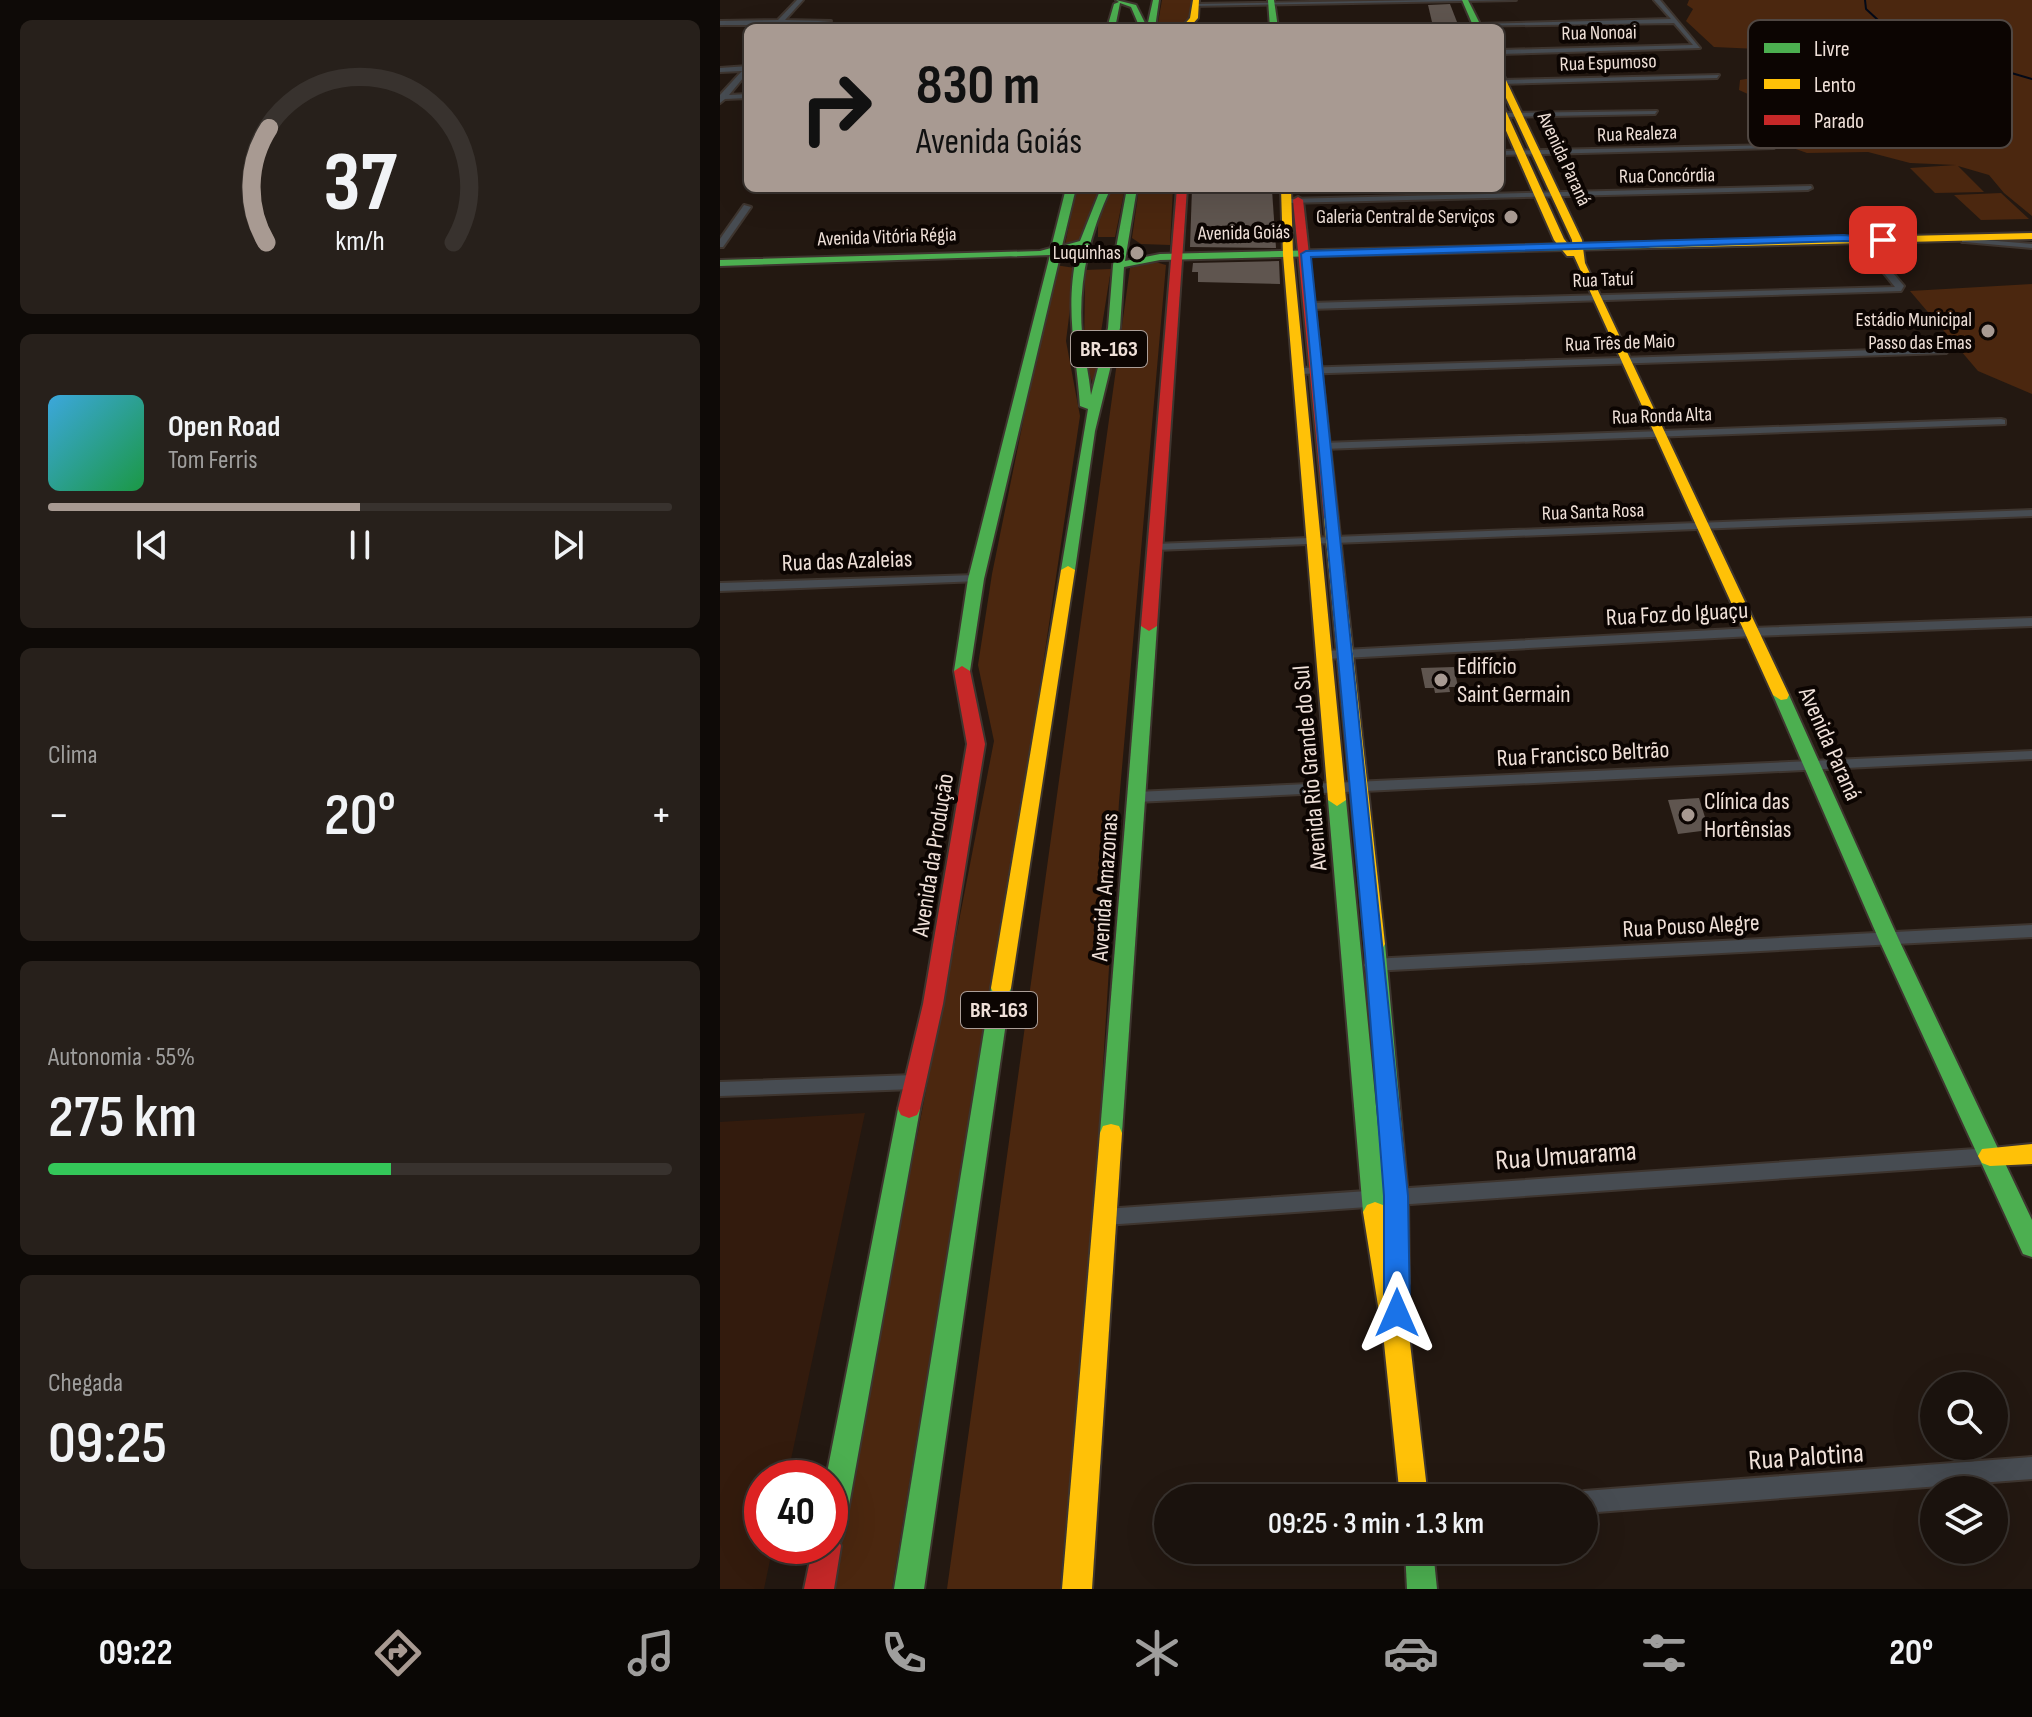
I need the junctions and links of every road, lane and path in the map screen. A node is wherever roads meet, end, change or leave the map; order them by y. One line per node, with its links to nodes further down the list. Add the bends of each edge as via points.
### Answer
1 (800, 0): 12 (street)
2 (807, 0): 12 (street)
3 (1156, 0): 16 (main road)
4 (1513, 0): 7 (street)
5 (1657, 0): 10 (street)
6 (1119, 1): 14 (main road); 15 (main road, via 1134,6)
7 (1459, 1): 8 (street); 19 (main road)
8 (1276, 2): 9 (street); 17 (main road); 18 (main road)
9 (1193, 16)
10 (1675, 21): 20 (street); 21 (street, Rua Nonoai, via 1698,47)
11 (720, 24): 12 (street)
12 (782, 24): 13 (street)
13 (826, 24)
14 (1112, 24)
15 (1142, 24)
16 (1152, 24)
17 (1274, 24)
18 (1281, 24)
19 (1470, 24)
20 (1504, 26)
21 (1504, 52)
22 (744, 70): 23 (street)
23 (720, 71)
24 (744, 71): 28 (street)
25 (1717, 76): 26 (street, Rua Espumoso)
26 (1504, 80)
27 (744, 95): 28 (street)
28 (722, 96)
29 (1655, 112): 30 (street)
30 (1506, 113): 33 (main road, Avenida Paraná)
31 (1748, 147): 33 (street, Rua Realeza)
32 (1504, 153): 33 (street, Rua Realeza)
33 (1528, 153): 40 (main road, Avenida Paraná)
34 (1808, 188): 40 (street, Rua Concórdia)
35 (1070, 192): 53 (main road, Avenida da Produção)
36 (1105, 192): 46 (main road, BR-163)
37 (1131, 192): 47 (main road, BR-163)
38 (1182, 192): 52 (main road, Avenida Amazonas)
39 (1292, 194): 40 (street, Rua Concórdia); 51 (main road, Avenida Rio Grande do Sul)
40 (1547, 195): 50 (main road, Avenida Paraná)
41 (720, 229): 48 (street, via 735,207 747,207)
42 (2032, 229): 45 (main road, Avenida Goiás)
43 (1883, 236): 45 (main road, Avenida Goiás); 50 (main road, Avenida Goiás); 58 (street, Rua Tatuí, via 1871,252 1898,289)
44 (2032, 236): 45 (main road, Avenida Goiás)
45 (1958, 237): 49 (street)
46 (1086, 243): 47 (main road); 53 (main road); 56 (main road, BR-163)
47 (1121, 244): 52 (main road); 55 (main road, BR-163)
48 (720, 245)
49 (2032, 246)
50 (1572, 247): 51 (main road, Avenida Goiás); 58 (main road, Avenida Paraná)
51 (1297, 251): 52 (main road, Avenida Goiás); 59 (main road, Avenida Rio Grande do Sul); 62 (main road, Avenida Rio Grande do Sul)
52 (1176, 254): 55 (main road); 70 (main road, Avenida Amazonas)
53 (1053, 256): 54 (main road, Avenida Vitória Régia); 56 (main road); 57 (main road, Avenida Vitória Régia); 71 (main road, Avenida da Produção)
54 (720, 263)
55 (1118, 265): 56 (main road); 64 (main road, BR-163, via 1114,328)
56 (1080, 267): 64 (main road, BR-163, via 1076,337 1086,376)
57 (720, 270)
58 (1596, 298): 59 (street, Rua Tatuí); 61 (main road, Avenida Paraná)
59 (1309, 306): 62 (main road, Avenida Rio Grande do Sul)
60 (1943, 351): 61 (street, Rua Três de Maio)
61 (1624, 360): 62 (street, Rua Três de Maio); 65 (main road, Avenida Paraná)
62 (1307, 371): 66 (main road, Avenida Rio Grande do Sul); 69 (main road, Avenida Rio Grande do Sul)
63 (2001, 422): 65 (street, Rua Ronda Alta)
64 (1089, 431): 101 (main road, BR-163)
65 (1658, 434): 66 (street, Rua Ronda Alta); 68 (main road, Avenida Paraná)
66 (1323, 446): 69 (main road, Avenida Rio Grande do Sul)
67 (2032, 513): 68 (street, Rua Santa Rosa)
68 (1700, 526): 69 (street, Rua Santa Rosa); 74 (main road, Avenida Paraná)
69 (1324, 540): 70 (street, Rua Santa Rosa); 75 (main road, Avenida Rio Grande do Sul)
70 (1155, 547): 80 (main road, Avenida Amazonas)
71 (976, 579): 72 (street, Rua das Azaleias); 85 (main road, Avenida da Produção, via 961,665 976,744 933,1004)
72 (720, 587)
73 (2032, 622): 74 (street, Rua Foz do Iguaçu)
74 (1752, 632): 75 (street, Rua Foz do Iguaçu); 77 (main road, Avenida Paraná)
75 (1334, 655): 78 (main road, Avenida Rio Grande do Sul); 79 (main road, Avenida Rio Grande do Sul)
76 (2032, 755): 77 (street, Rua Francisco Beltrão)
77 (1814, 765): 78 (street, Rua Francisco Beltrão); 82 (main road, Avenida Paraná)
78 (1357, 786): 79 (street, Rua Francisco Beltrão); 83 (main road, Avenida Rio Grande do Sul)
79 (1336, 787): 80 (street, Rua Francisco Beltrão); 84 (main road, Avenida Rio Grande do Sul)
80 (1136, 797): 91 (main road, Avenida Amazonas)
81 (2032, 931): 82 (street, Rua Pouso Alegre)
82 (1889, 940): 83 (street, Rua Pouso Alegre); 88 (main road, Avenida Paraná)
83 (1377, 965): 84 (street, Rua Pouso Alegre); 90 (main road, Avenida Rio Grande do Sul)
84 (1352, 967): 89 (main road, Avenida Rio Grande do Sul)
85 (914, 1082): 86 (street); 94 (main road, Avenida da Produção)
86 (720, 1089)
87 (2032, 1154): 88 (main road, Rua Umuarama)
88 (1990, 1156): 90 (street, Rua Umuarama); 92 (main road, Avenida Paraná)
89 (1372, 1196): 90 (street, Rua Umuarama); 91 (street, Rua Umuarama); 93 (main road, Avenida Rio Grande do Sul)
90 (1396, 1196): 93 (main road, Avenida Rio Grande do Sul)
91 (1105, 1217): 102 (main road, Avenida Amazonas)
92 (2032, 1246)
93 (1397, 1343): 96 (main road, Avenida Rio Grande do Sul)
94 (844, 1460)
95 (2032, 1468): 97 (street, Rua Palotina)
96 (1412, 1484)
97 (1598, 1501)
98 (824, 1564): 100 (main road)
99 (1420, 1564): 103 (main road)
100 (819, 1589)
101 (909, 1589)
102 (1077, 1589)
103 (1422, 1589)

